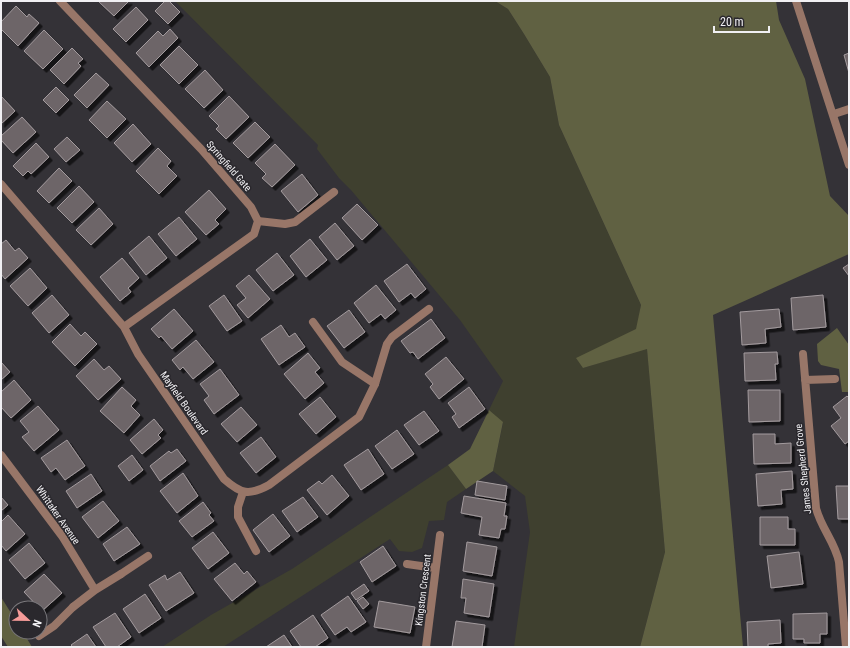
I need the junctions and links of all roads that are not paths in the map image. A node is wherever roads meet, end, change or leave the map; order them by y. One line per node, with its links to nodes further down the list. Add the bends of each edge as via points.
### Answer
1 (60, 1): 8 (street, Springfield Gate, via 201,149 251,207)
2 (796, 1): 4 (street)
3 (849, 109): 4 (street)
4 (834, 114): 5 (street)
5 (849, 165)
6 (1, 184): 11 (street, Mayfield Boulevard)
7 (334, 192): 8 (street, via 296,222 286,224)
8 (258, 221): 11 (street, via 254,234)
9 (428, 309): 15 (street, via 392,337 387,344)
10 (314, 322): 15 (street, via 342,362)
11 (124, 327): 17 (street, Mayfield Boulevard, via 138,354 224,479)
12 (803, 354): 14 (street, James Shepherd Grove)
13 (835, 379): 14 (street)
14 (805, 380): 26 (street, James Shepherd Grove, via 816,508 819,521 837,550)
15 (375, 384): 17 (street, via 359,417 351,424 269,485 256,492)
16 (1, 454): 23 (street, Whittaker Avenue, via 62,536)
17 (243, 492): 19 (street, via 238,517)
18 (440, 535): 22 (street, Kingston Crescent)
19 (256, 551)
20 (148, 556): 23 (street)
21 (407, 564): 22 (street)
22 (435, 568): 25 (street, Kingston Crescent)
23 (95, 590): 24 (street)
24 (48, 630)
25 (426, 647)
26 (846, 647)

